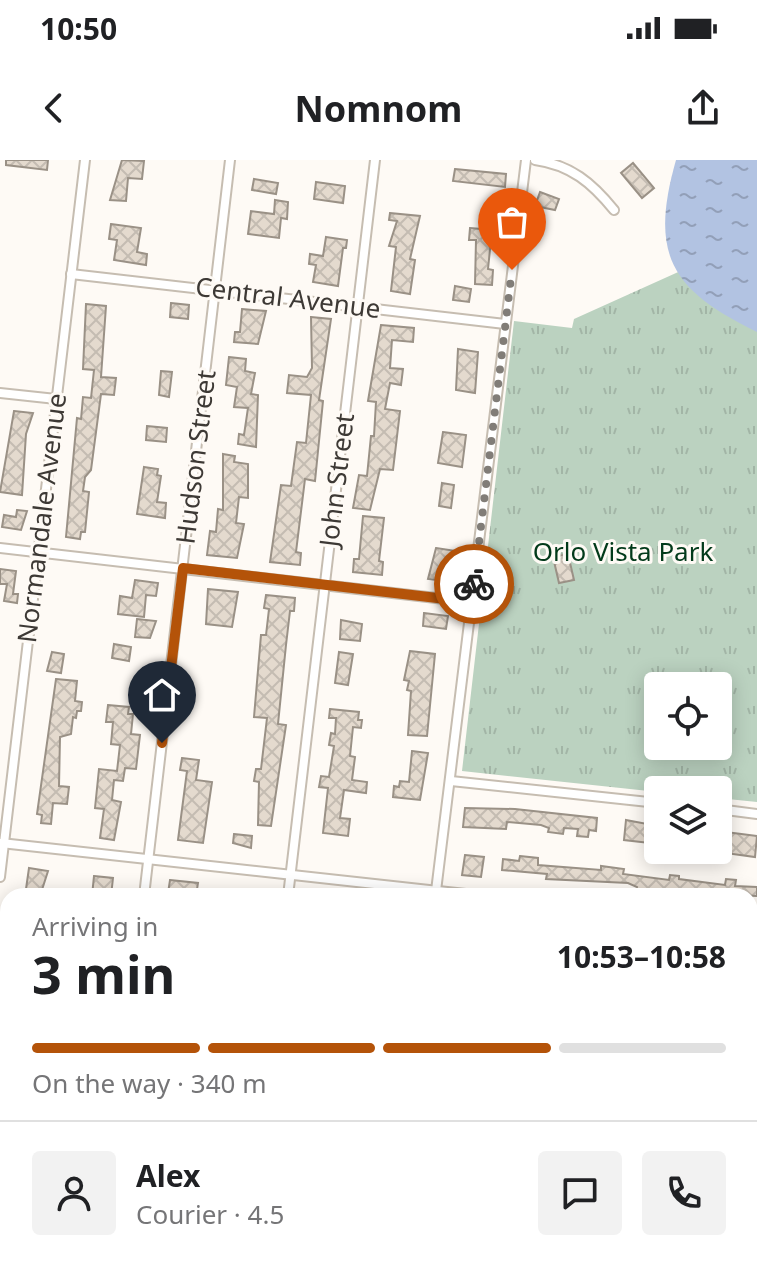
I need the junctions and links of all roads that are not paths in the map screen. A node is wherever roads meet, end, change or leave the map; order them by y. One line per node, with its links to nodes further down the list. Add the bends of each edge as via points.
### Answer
1 (85, 160): 7 (street, Normandale Avenue)
2 (230, 160): 8 (street, Hudson Street)
3 (375, 160): 9 (street, John Street)
4 (526, 160): 10 (street)
5 (535, 160): 6 (street, via 586,179)
6 (614, 210)
7 (71, 274): 8 (street, Central Avenue); 12 (street, Normandale Avenue)
8 (215, 290): 9 (street, Central Avenue); 15 (street, Hudson Street)
9 (358, 306): 10 (street, Central Avenue); 16 (street, John Street)
10 (505, 324): 17 (street)
11 (0, 393): 12 (street)
12 (56, 399): 14 (street, Normandale Avenue)
13 (0, 548): 14 (street)
14 (39, 552): 15 (street); 22 (street, Normandale Avenue)
15 (183, 568): 16 (street); 23 (street, Hudson Street)
16 (325, 585): 17 (street); 24 (street, John Street)
17 (471, 602): 18 (street)
18 (451, 781): 19 (street); 29 (street)
19 (644, 802)
20 (732, 811): 21 (street)
21 (757, 814)
22 (2, 844): 23 (street); 25 (street, Normandale Avenue)
23 (148, 860): 24 (street); 26 (street, Hudson Street)
24 (290, 874): 27 (street, John Street); 28 (street)
25 (0, 877)
26 (145, 888)
27 (289, 888)
28 (410, 888)
29 (436, 888)

